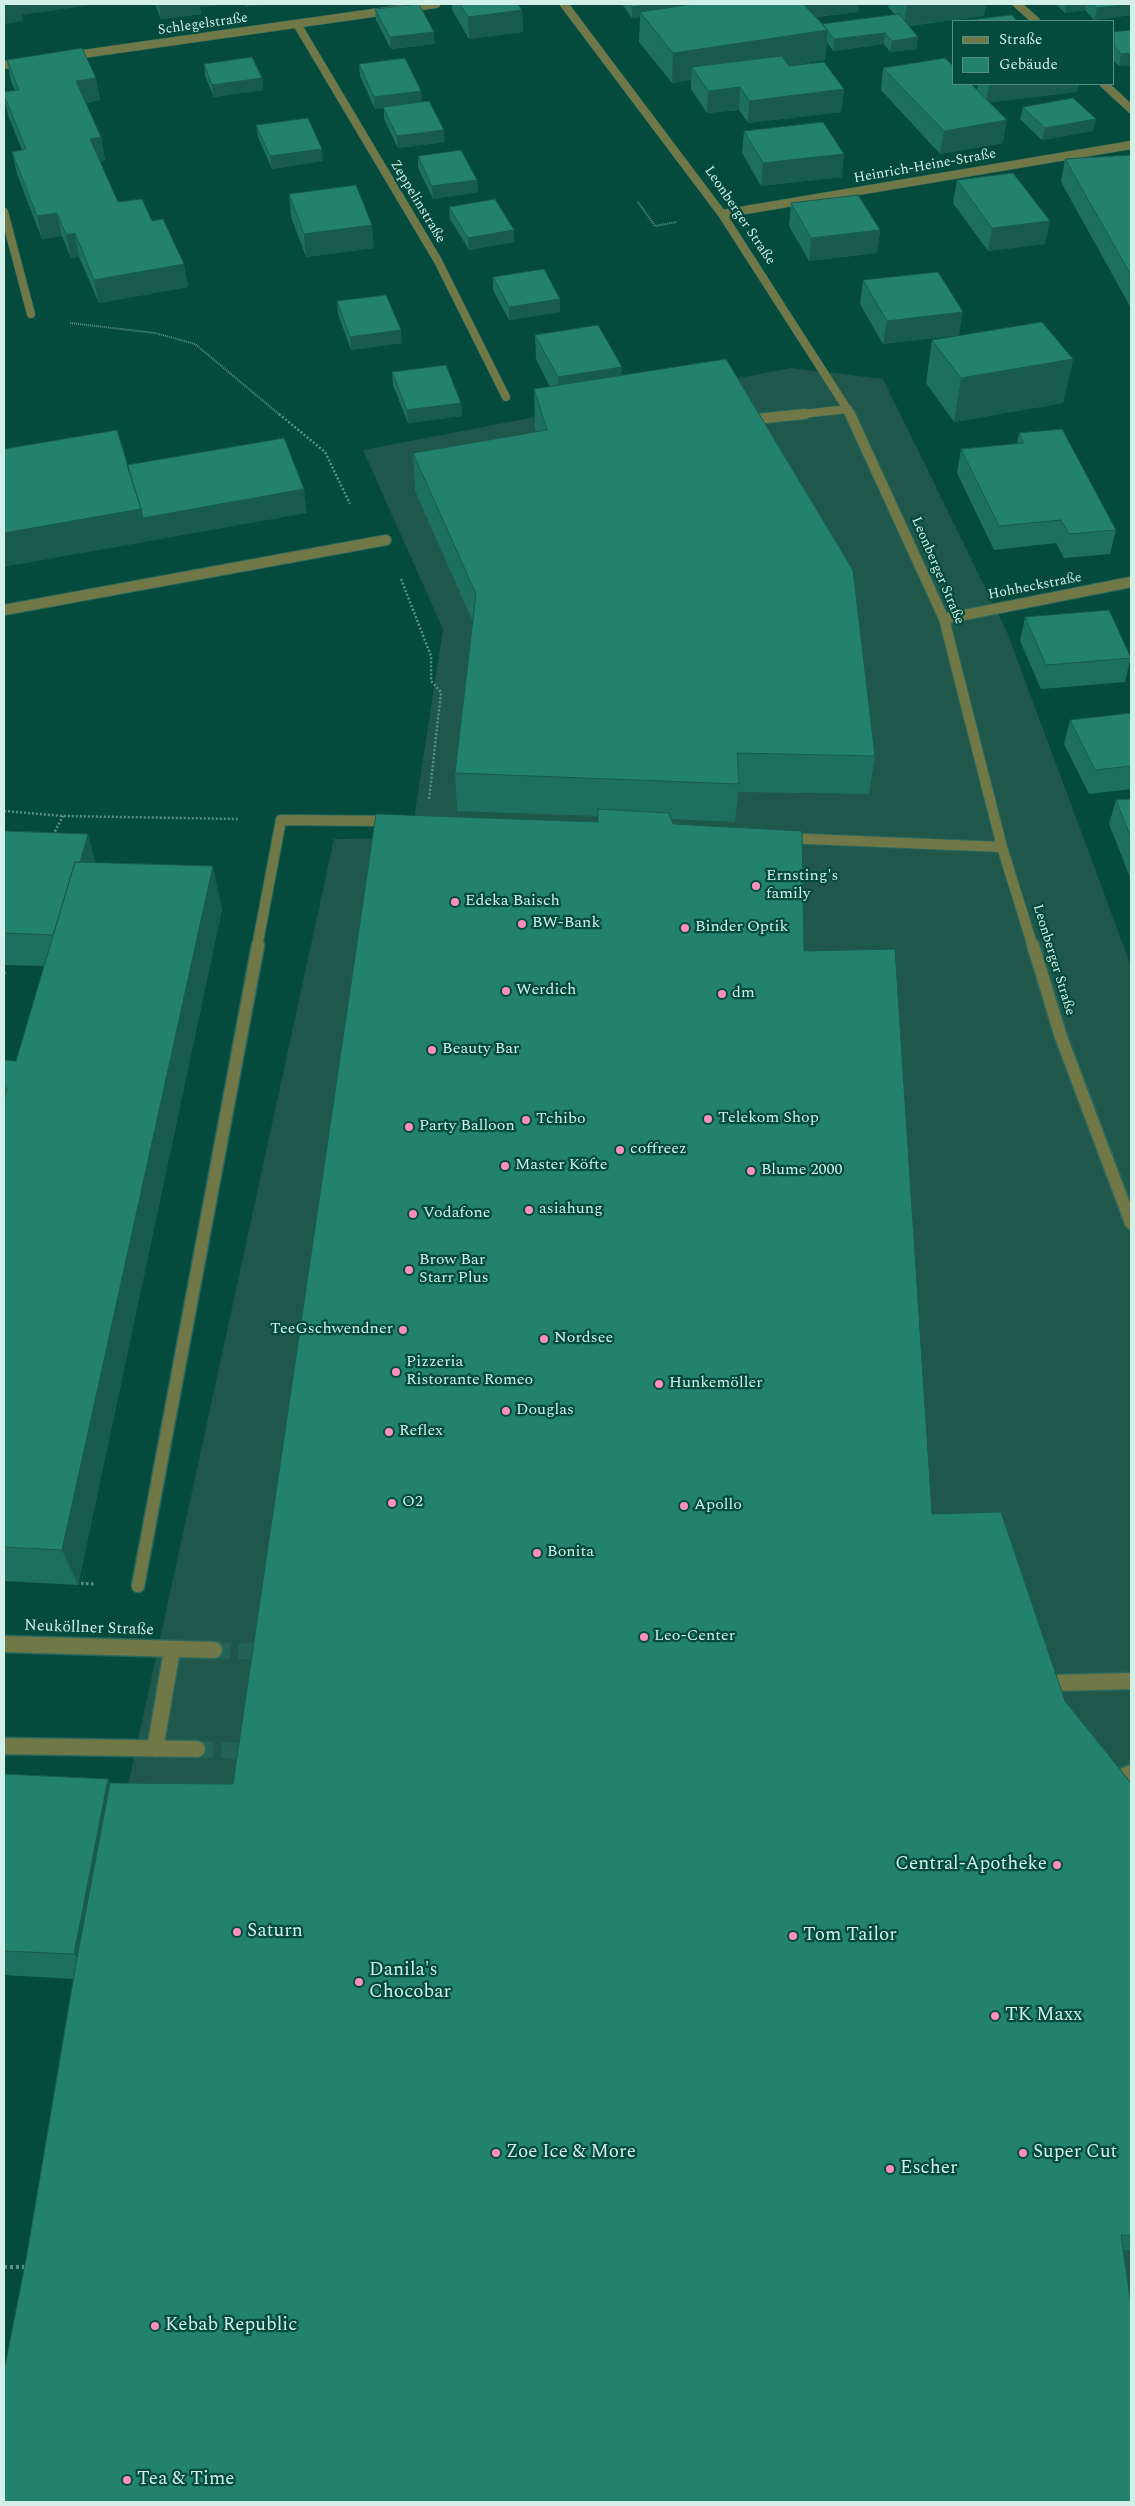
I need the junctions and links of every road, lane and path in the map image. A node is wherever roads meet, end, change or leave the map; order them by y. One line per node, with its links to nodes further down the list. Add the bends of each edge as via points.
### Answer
1 (436, 4): 5 (street, Schlegelstraße)
2 (564, 4): 13 (street, Leonberger Straße)
3 (1017, 4): 4 (street)
4 (1035, 20)
5 (297, 24): 6 (street, Schlegelstraße); 15 (street, Zeppelinstraße, via 438,261)
6 (62, 56)
7 (33, 61): 8 (street)
8 (4, 65)
9 (1105, 85): 10 (street)
10 (1131, 109)
11 (1131, 145): 13 (street, Heinrich-Heine-Straße)
12 (4, 212): 14 (street)
13 (722, 214): 16 (street, Leonberger Straße)
14 (30, 314)
15 (506, 397)
16 (848, 409): 17 (street); 21 (street, Leonberger Straße)
17 (737, 422)
18 (386, 540): 20 (street)
19 (1131, 582): 21 (street, Hohheckstraße)
20 (4, 610)
21 (944, 619): 28 (street, Leonberger Straße)
22 (4, 810): 23 (path)
23 (62, 816): 24 (path); 27 (path)
24 (281, 820): 25 (street); 31 (street)
25 (406, 821)
26 (768, 837): 28 (street)
27 (50, 840)
28 (1002, 847): 29 (street, Leonberger Straße, via 1061,1037)
29 (1131, 1223)
30 (71, 1582): 31 (path)
31 (138, 1586)
32 (4, 1644): 33 (street, Neuköllner Straße)
33 (172, 1650): 34 (street, Neuköllner Straße); 38 (street, Neuköllner Straße)
34 (214, 1650)
35 (1131, 1680): 36 (street)
36 (1053, 1683)
37 (4, 1746): 38 (street)
38 (155, 1749): 39 (street)
39 (197, 1750)
40 (1131, 1773): 41 (street, via 1108,1783)
41 (1131, 1784)
42 (4, 2267): 43 (path)
43 (36, 2268)

